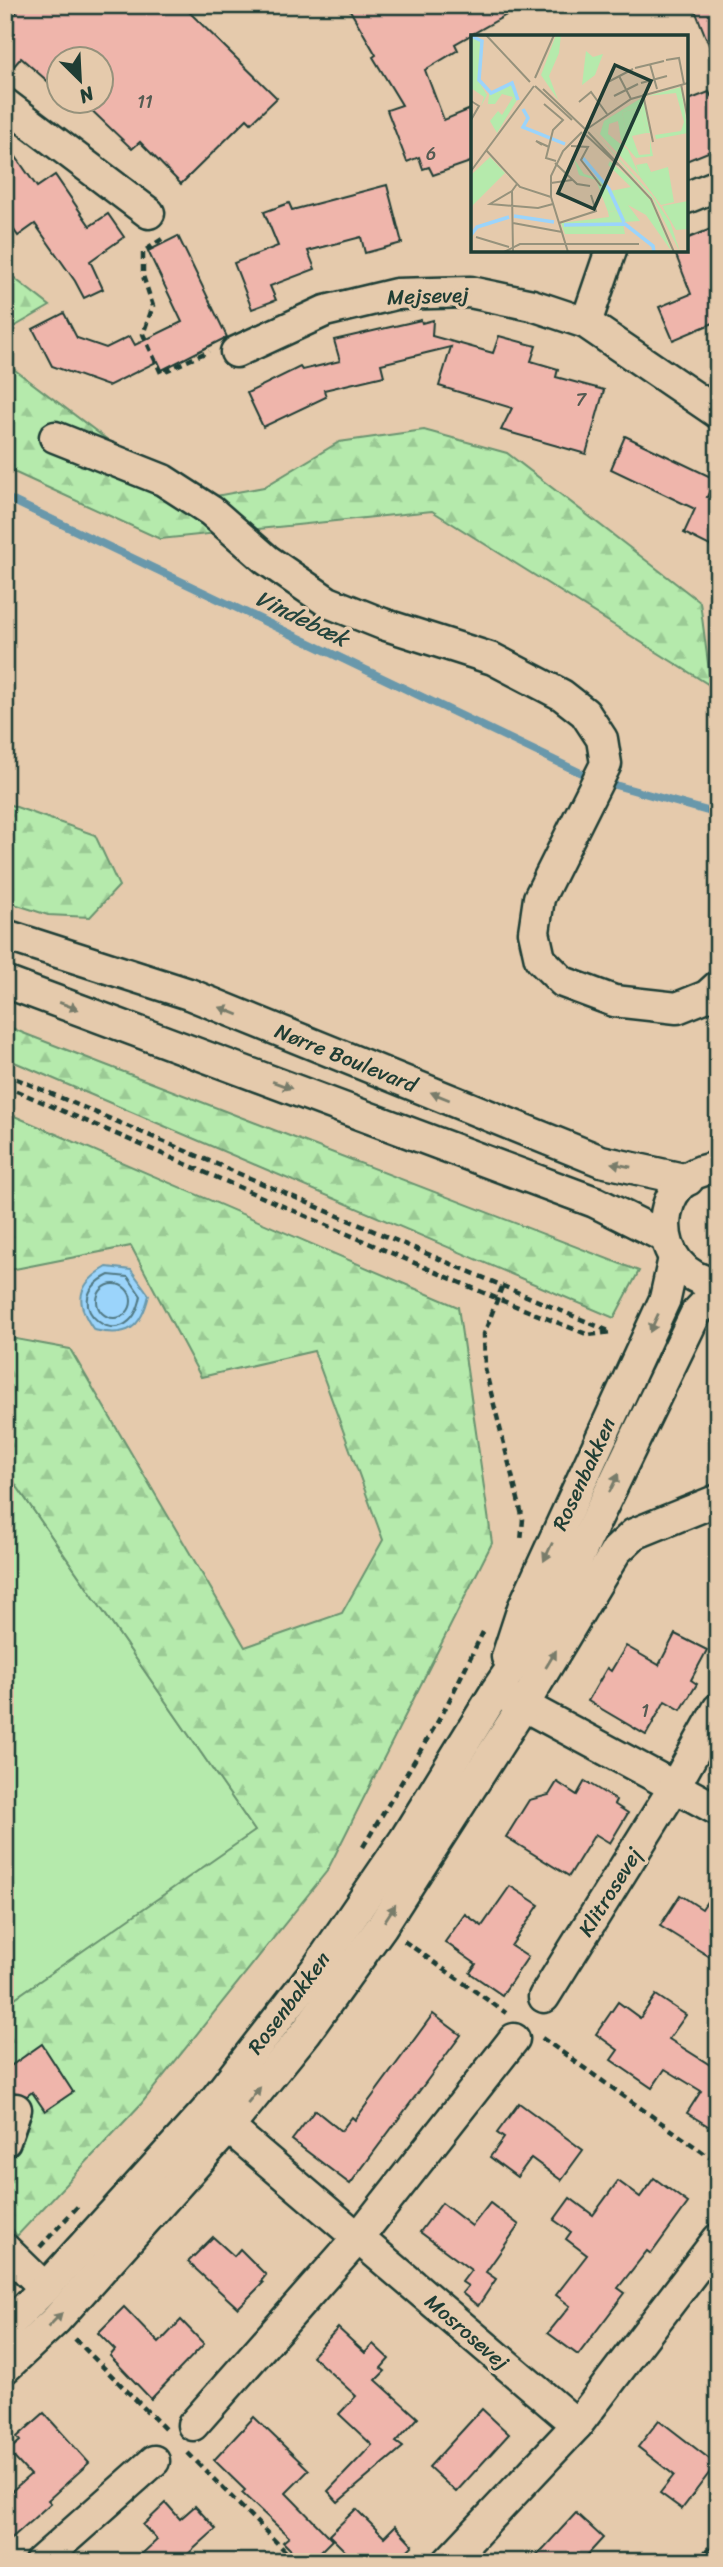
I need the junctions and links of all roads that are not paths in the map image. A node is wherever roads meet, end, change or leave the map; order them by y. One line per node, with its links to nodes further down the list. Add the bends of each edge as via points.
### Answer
1 (5, 104): 4 (street)
2 (718, 185): 3 (street)
3 (688, 197)
4 (149, 213)
5 (610, 252): 6 (street)
6 (586, 323): 7 (street, Mejsevej, via 470,292 396,294 324,311); 8 (street, Mejsevej)
7 (236, 352)
8 (718, 413)
9 (55, 437): 12 (street, via 163,480 211,511 267,560 328,602 493,659 562,695 584,713 603,739 606,764 539,898 534,932 540,959 563,982 614,1001 677,1007 707,996)
10 (5, 934): 13 (street, Nørre Boulevard, one-way to 10, via 600,1161 189,995)
11 (5, 982): 14 (street, one-way to 14, via 595,1202)
12 (718, 986)
13 (709, 1169): 14 (street, Rosenbakken, via 676,1191 668,1205 664,1220)
14 (670, 1248): 15 (street, via 695,1278); 18 (street, Rosenbakken, one-way to 18, via 665,1299 523,1608)
15 (718, 1284)
16 (718, 1290): 18 (street, Rosenbakken, one-way to 16, via 555,1605 696,1313)
17 (718, 1500): 19 (street, one-way to 17, via 617,1551 634,1534)
18 (496, 1691): 19 (street); 26 (street, Rosenbakken, via 405,1839)
19 (523, 1706): 21 (street); 26 (street, one-way to 19, via 306,2032 382,1926)
20 (718, 1709): 21 (street, Klitrosevej)
21 (675, 1786): 22 (street); 23 (street, Klitrosevej)
22 (718, 1810)
23 (544, 1997)
24 (521, 2030): 28 (street)
25 (16, 2109): 27 (street)
26 (217, 2119): 28 (street, Mosrosevej); 31 (street, Rosenbakken); 33 (street, one-way to 26, via 56,2320)
27 (5, 2141)
28 (358, 2238): 34 (street); 35 (street, Mosrosevej)
29 (718, 2239): 35 (street)
30 (14, 2257): 31 (street)
31 (45, 2288): 32 (street, Rosenbakken)
32 (5, 2328)
33 (5, 2368)
34 (193, 2425)
35 (577, 2425): 38 (street)
36 (154, 2461): 37 (street)
37 (40, 2562)
38 (448, 2562)

